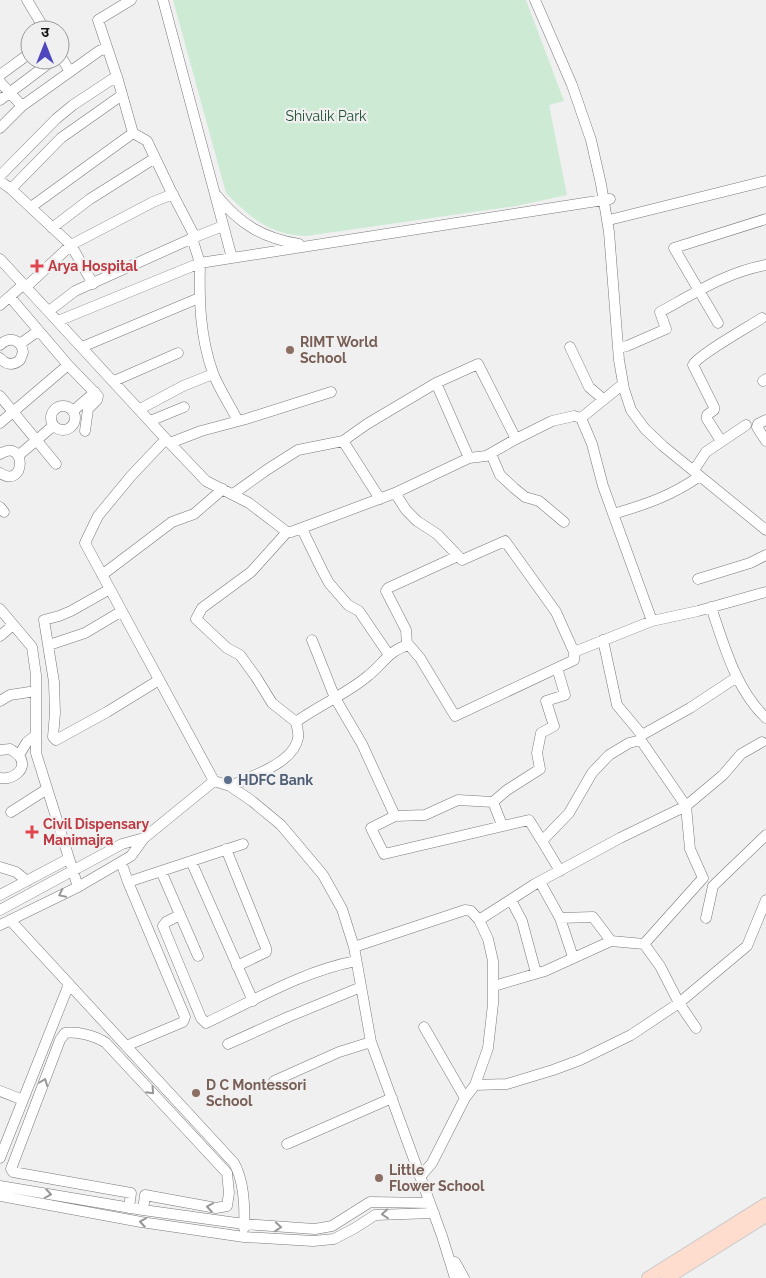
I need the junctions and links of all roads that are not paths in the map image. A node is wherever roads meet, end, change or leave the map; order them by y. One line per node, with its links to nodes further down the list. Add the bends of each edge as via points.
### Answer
1 (27, 0): 6 (street)
2 (131, 0): 7 (street, via 98,20)
3 (164, 0): 25 (street)
4 (535, 0): 27 (street, via 572,85)
5 (542, 0): 27 (street, via 583,99 600,154)
6 (39, 20)
7 (107, 48): 10 (street); 12 (street)
8 (20, 60): 11 (street)
9 (39, 70): 14 (street)
10 (70, 72): 17 (street)
11 (0, 75)
12 (117, 76): 15 (street); 21 (street, via 56,119)
13 (0, 82): 14 (street)
14 (9, 92): 16 (street); 17 (street)
15 (122, 95): 19 (street); 24 (street, via 61,138)
16 (0, 100)
17 (22, 106): 18 (street)
18 (0, 128)
19 (133, 133): 20 (street, via 148,141); 28 (street)
20 (156, 158): 26 (street); 32 (street, via 90,199)
21 (0, 176)
22 (0, 181): 24 (street)
23 (766, 182): 30 (street)
24 (11, 189): 28 (street)
25 (215, 193): 31 (street); 35 (street, via 230,212 256,232)
26 (173, 194): 33 (street); 34 (street)
27 (607, 200): 30 (street); 35 (street); 55 (street)
28 (31, 207): 32 (street)
29 (766, 219): 42 (street, via 675,247)
30 (613, 220): 55 (street)
31 (223, 226): 33 (street); 37 (street)
32 (52, 228): 34 (street)
33 (194, 237): 38 (street); 40 (street)
34 (71, 244): 40 (street); 41 (street)
35 (309, 246): 37 (street)
36 (0, 258): 41 (street)
37 (232, 258): 38 (street)
38 (200, 263): 44 (street); 48 (street)
39 (766, 265): 42 (street, via 722,277)
40 (93, 284): 46 (street, via 75,291)
41 (25, 285): 43 (street); 46 (street)
42 (700, 290): 49 (street); 55 (street, via 660,312 666,329)
43 (10, 297): 45 (street); 50 (street)
44 (199, 298): 53 (street); 59 (street, via 201,331)
45 (0, 304)
46 (48, 311): 48 (street)
47 (762, 318): 83 (street, via 695,361 714,407 707,419)
48 (58, 322): 53 (street)
49 (718, 323)
50 (38, 331): 51 (street); 58 (street)
51 (20, 344): 52 (street, via 10,340); 57 (street, via 23,352 20,360 13,364)
52 (0, 345)
53 (82, 347): 60 (street)
54 (570, 347): 66 (street, via 589,387)
55 (621, 347): 62 (street); 90 (street, via 636,406)
56 (178, 353): 60 (street)
57 (0, 360)
58 (68, 365): 63 (street); 70 (street)
59 (213, 374): 68 (street); 74 (street)
60 (114, 381): 68 (street)
61 (436, 383): 79 (street, via 478,364); 82 (street); 88 (street)
62 (623, 384): 66 (street); 90 (street, via 632,410 645,429)
63 (95, 392): 69 (street); 78 (street, via 97,400 88,409)
64 (331, 392): 74 (street)
65 (0, 396): 70 (street)
66 (603, 399): 71 (street)
67 (184, 407): 73 (street)
68 (140, 409): 73 (street)
69 (72, 410): 77 (street, via 65,406 57,407 50,418); 77 (street, via 75,418 70,428 59,430)
70 (13, 412): 75 (street); 80 (street)
71 (581, 418): 79 (street, via 574,416 552,421); 96 (street)
72 (766, 420): 84 (street, via 757,427)
73 (150, 421): 81 (street)
74 (238, 421): 81 (street)
75 (0, 424)
76 (746, 425): 83 (street)
77 (53, 426): 80 (street)
78 (85, 431)
79 (516, 438): 86 (street)
80 (36, 440): 87 (street); 89 (street)
81 (168, 441): 92 (street, via 206,481); 104 (street, via 131,476 98,516 85,543)
82 (343, 441): 94 (street, via 298,450); 95 (street)
83 (721, 441): 90 (street, via 706,452)
84 (766, 441)
85 (0, 454): 87 (street, via 11,451)
86 (491, 454): 88 (street); 98 (street, via 500,474 514,488 525,497 539,501)
87 (18, 456): 91 (street, via 20,467 16,473 9,476)
88 (469, 458): 93 (street)
89 (56, 464)
90 (698, 471): 96 (street, via 680,490); 97 (street); 100 (street)
91 (0, 473)
92 (223, 489): 94 (street); 104 (street, via 194,514 172,522)
93 (396, 493): 95 (street); 103 (street, via 406,510 437,534)
94 (232, 494): 101 (street)
95 (380, 499): 99 (street)
96 (613, 514): 111 (street)
97 (766, 521)
98 (564, 522)
99 (302, 529): 101 (street); 119 (street, via 329,583 348,605 359,611)
100 (766, 530)
101 (287, 532): 127 (street, via 251,572 202,608 196,619 227,648 240,655 272,703)
102 (766, 555): 105 (street)
103 (458, 556): 117 (street, via 386,591 406,630); 118 (street, via 462,560 505,540 556,612)
104 (102, 575): 106 (street)
105 (698, 579)
106 (110, 589): 110 (street); 116 (street, via 71,611 44,620)
107 (766, 592): 108 (street)
108 (711, 607): 111 (street); 121 (street)
109 (0, 609): 112 (street)
110 (122, 611): 116 (street, via 85,633); 122 (street)
111 (652, 621): 115 (street)
112 (13, 625): 113 (street); 123 (street, via 32,647)
113 (0, 636)
114 (312, 640): 124 (street)
115 (603, 640): 118 (street); 121 (street, via 617,705 642,736)
116 (48, 645): 122 (street, via 54,682 53,737 56,740)
117 (407, 645): 119 (street); 120 (street, via 420,658 455,716)
118 (574, 652): 120 (street, via 574,660)
119 (389, 654): 124 (street, via 370,675)
120 (557, 668): 136 (street, via 565,695 546,701 554,726 541,733 537,752 540,769)
121 (737, 677): 126 (street, via 750,700)
122 (159, 680): 133 (street)
123 (36, 691): 125 (street, via 10,695); 128 (street)
124 (335, 698): 127 (street); 139 (street, via 362,744)
125 (0, 702)
126 (766, 718)
127 (296, 722): 134 (street, via 298,737 294,749 277,764)
128 (36, 736): 131 (street, via 27,742); 135 (street, via 36,753)
129 (764, 742): 137 (street, via 741,754 723,775)
130 (0, 750): 131 (street, via 10,749)
131 (19, 755): 132 (street, via 21,768 18,773 13,778)
132 (0, 778)
133 (214, 781): 134 (street); 142 (street)
134 (230, 786): 168 (street, via 280,826 322,875 342,908)
135 (47, 790): 138 (street); 146 (street)
136 (493, 802): 139 (street, via 458,800 425,815); 140 (street)
137 (686, 806): 143 (street, via 651,753 637,741 609,755 592,773 569,813); 151 (street); 167 (street, via 690,850 703,878)
138 (11, 812)
139 (395, 816): 140 (street, via 371,828 384,854)
140 (502, 825): 143 (street, via 529,820)
141 (766, 834): 163 (street, via 713,886)
142 (144, 838): 148 (street, via 131,856); 152 (street, via 122,844)
143 (542, 841): 151 (street)
144 (243, 844): 145 (street)
145 (226, 849): 147 (street); 172 (street, via 266,948 266,952)
146 (68, 859): 152 (street); 153 (street)
147 (191, 861): 150 (street); 172 (street)
148 (121, 862): 154 (street); 156 (street)
149 (0, 867): 153 (street, via 16,872)
150 (161, 871): 154 (street); 161 (street)
151 (560, 871): 155 (street)
152 (72, 872): 156 (street); 160 (street)
153 (27, 881): 157 (street)
154 (128, 882): 183 (street, via 186,1017 183,1022)
155 (540, 882): 158 (street); 162 (street)
156 (78, 887): 165 (street, one-way to 165)
157 (0, 896)
158 (511, 900): 164 (street); 173 (street, via 522,921)
159 (766, 900): 178 (street, via 747,946)
160 (0, 910)
161 (180, 916): 169 (street); 177 (street, via 164,926 203,1022)
162 (560, 918): 166 (street, via 593,917); 170 (street)
163 (706, 918)
164 (479, 920): 168 (street, via 472,911 465,910); 175 (street, via 488,939)
165 (5, 922): 174 (street)
166 (610, 941): 167 (street); 170 (street)
167 (644, 944): 178 (street, via 660,966)
168 (354, 947): 171 (street)
169 (198, 956)
170 (573, 957): 173 (street)
171 (356, 961): 176 (street); 177 (street, via 304,976)
172 (237, 966): 177 (street)
173 (536, 973): 175 (street)
174 (69, 984): 183 (street); 189 (street)
175 (494, 986): 185 (street, via 488,1048)
176 (361, 987): 181 (street); 182 (street)
177 (253, 1001)
178 (679, 1003): 180 (street); 185 (street, via 631,1035 580,1060 515,1082)
179 (424, 1027): 188 (street)
180 (696, 1028)
181 (371, 1042): 184 (street, via 339,1052); 187 (street)
182 (228, 1044)
183 (126, 1046): 202 (street, via 234,1163 241,1183)
184 (274, 1081)
185 (475, 1085): 188 (street)
186 (0, 1091): 189 (street)
187 (392, 1098): 190 (street); 192 (street)
188 (465, 1098): 192 (street, via 432,1163)
189 (23, 1100): 191 (street)
190 (287, 1144)
191 (0, 1158)
192 (420, 1176): 197 (street)
193 (0, 1186): 198 (street, one-way to 198)
194 (131, 1193): 195 (street); 195 (street, one-way to 195, via 13,1172 11,1169 65,1033 99,1039 106,1044 228,1175 228,1204 222,1208); 198 (street)
195 (145, 1195): 200 (street)
196 (0, 1196): 204 (street, one-way to 196)
197 (430, 1203): 201 (street); 202 (street, one-way to 197, via 315,1229 332,1226 370,1202)
198 (129, 1208): 200 (street)
199 (765, 1209): 207 (main road); 208 (main road)
200 (143, 1210): 202 (street)
201 (434, 1213): 203 (street); 204 (street, one-way to 204, via 375,1215 334,1239)
202 (244, 1224): 204 (street)
203 (442, 1236): 205 (street); 206 (street)
204 (244, 1237)
205 (455, 1278)
206 (464, 1278)
207 (648, 1278)
208 (667, 1278)

